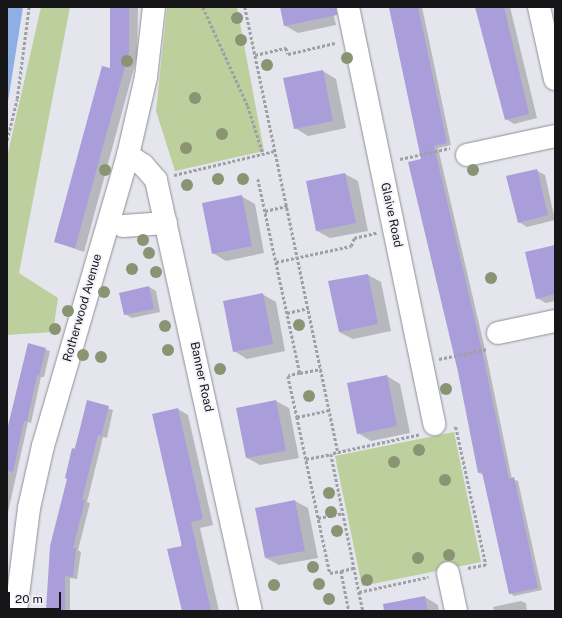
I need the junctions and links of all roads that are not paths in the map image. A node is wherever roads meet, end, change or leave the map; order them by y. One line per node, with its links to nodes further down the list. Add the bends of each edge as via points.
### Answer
1 (154, 7): 6 (street, Rotherwood Avenue, via 146,77)
2 (348, 7): 12 (street, Glaive Road)
3 (540, 7): 4 (street)
4 (555, 79)
5 (555, 136): 7 (street)
6 (128, 155): 8 (street, Banner Road, via 143,165 156,180); 14 (street, Rotherwood Avenue, via 43,446 29,508)
7 (467, 155)
8 (166, 223): 9 (street); 15 (street, Banner Road)
9 (123, 226)
10 (555, 321): 11 (street)
11 (498, 333)
12 (434, 428)
13 (448, 573): 16 (street)
14 (16, 611)
15 (251, 611)
16 (456, 611)

